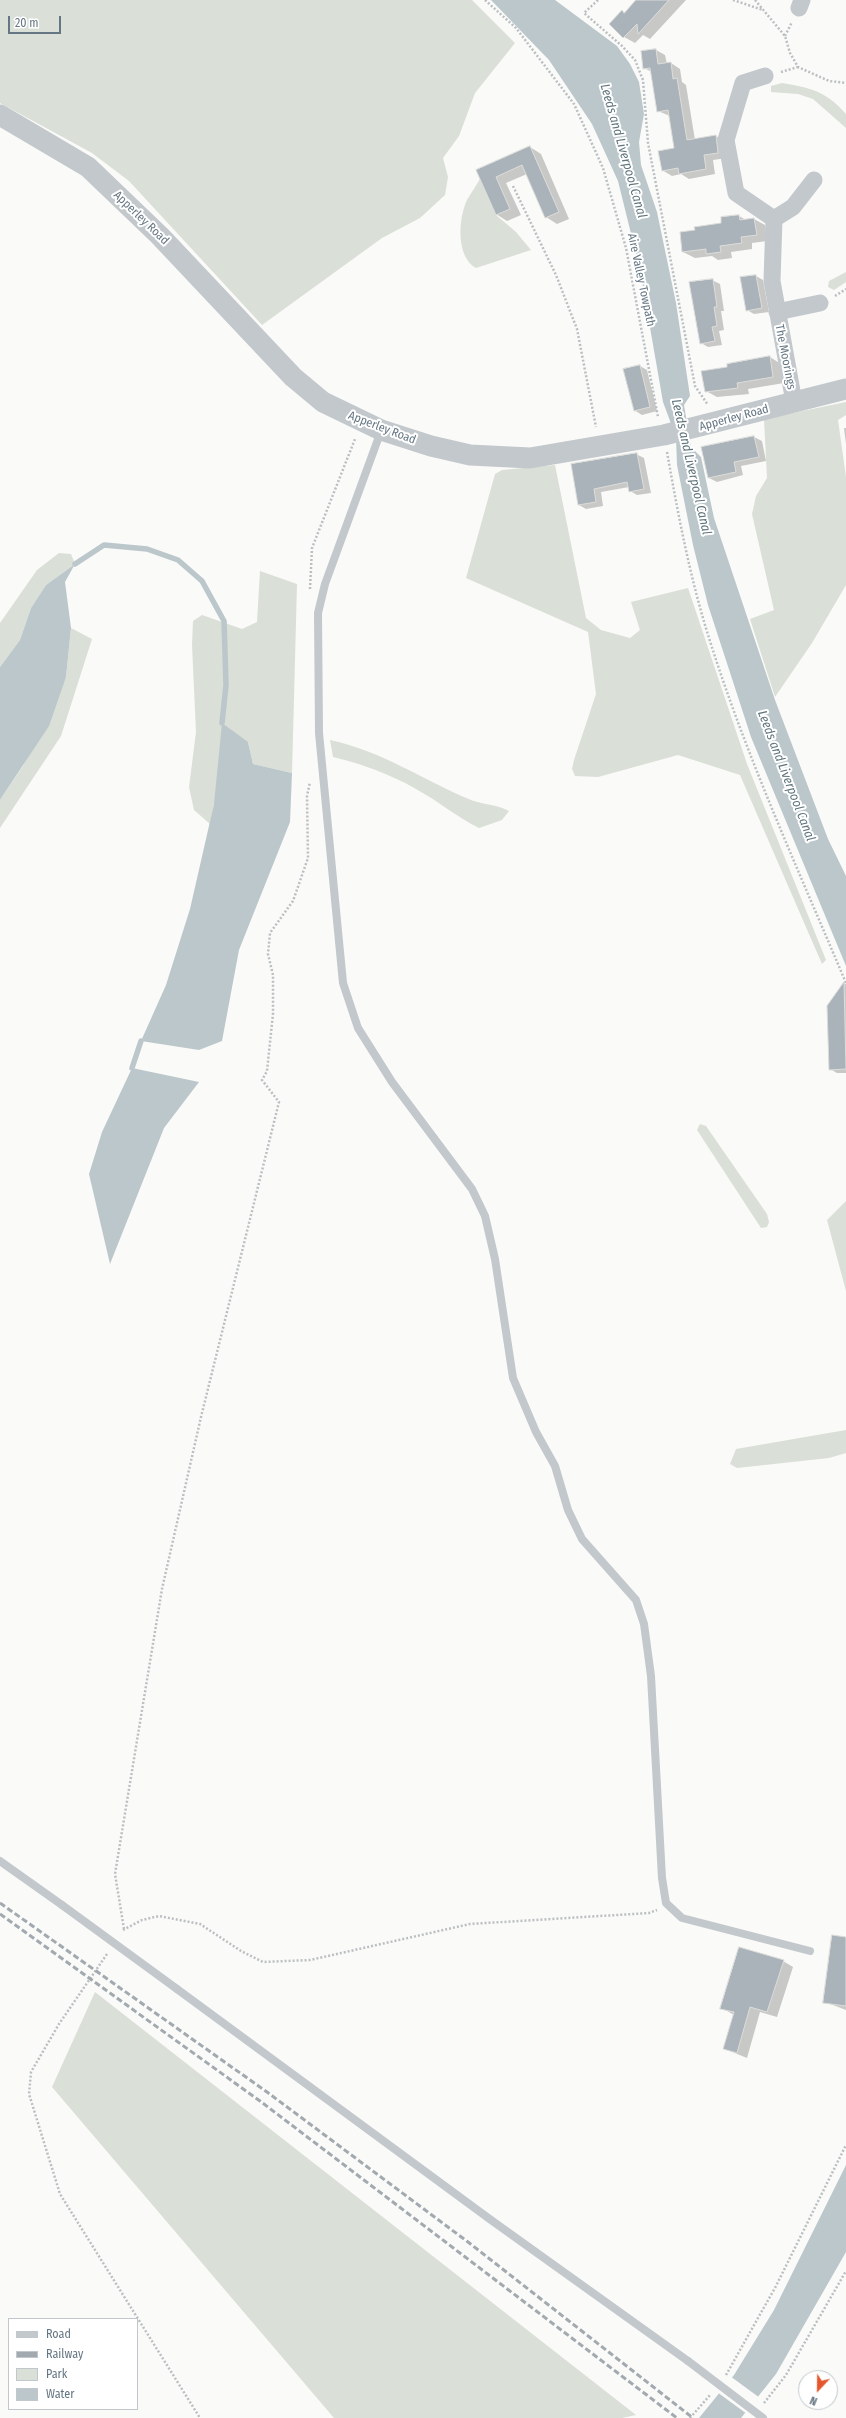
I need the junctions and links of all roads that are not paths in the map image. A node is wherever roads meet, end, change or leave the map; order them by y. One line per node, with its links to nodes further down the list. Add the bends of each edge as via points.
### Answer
1 (765, 76): 4 (street, via 743,83 726,140 736,193)
2 (0, 115): 9 (street, Apperley Road, via 88,167 160,236 293,377 323,402)
3 (814, 180): 4 (street, via 793,208)
4 (774, 220): 6 (street, The Moorings, via 772,281)
5 (820, 303): 6 (street, The Moorings)
6 (777, 312): 8 (street, The Moorings)
7 (846, 389): 8 (street, Apperley Road)
8 (794, 402): 9 (street, Apperley Road, via 666,435 554,456 504,458 470,455)
9 (381, 430): 11 (lane, via 325,584 318,613 319,733 343,983 358,1028 392,1082 472,1188 482,1209 495,1259 514,1378 536,1432 555,1466 568,1510 582,1538 636,1600 644,1624 651,1676 662,1878 666,1903 682,1918)
10 (0, 1861): 12 (lane, bridge)
11 (810, 1951)
12 (763, 2418)

